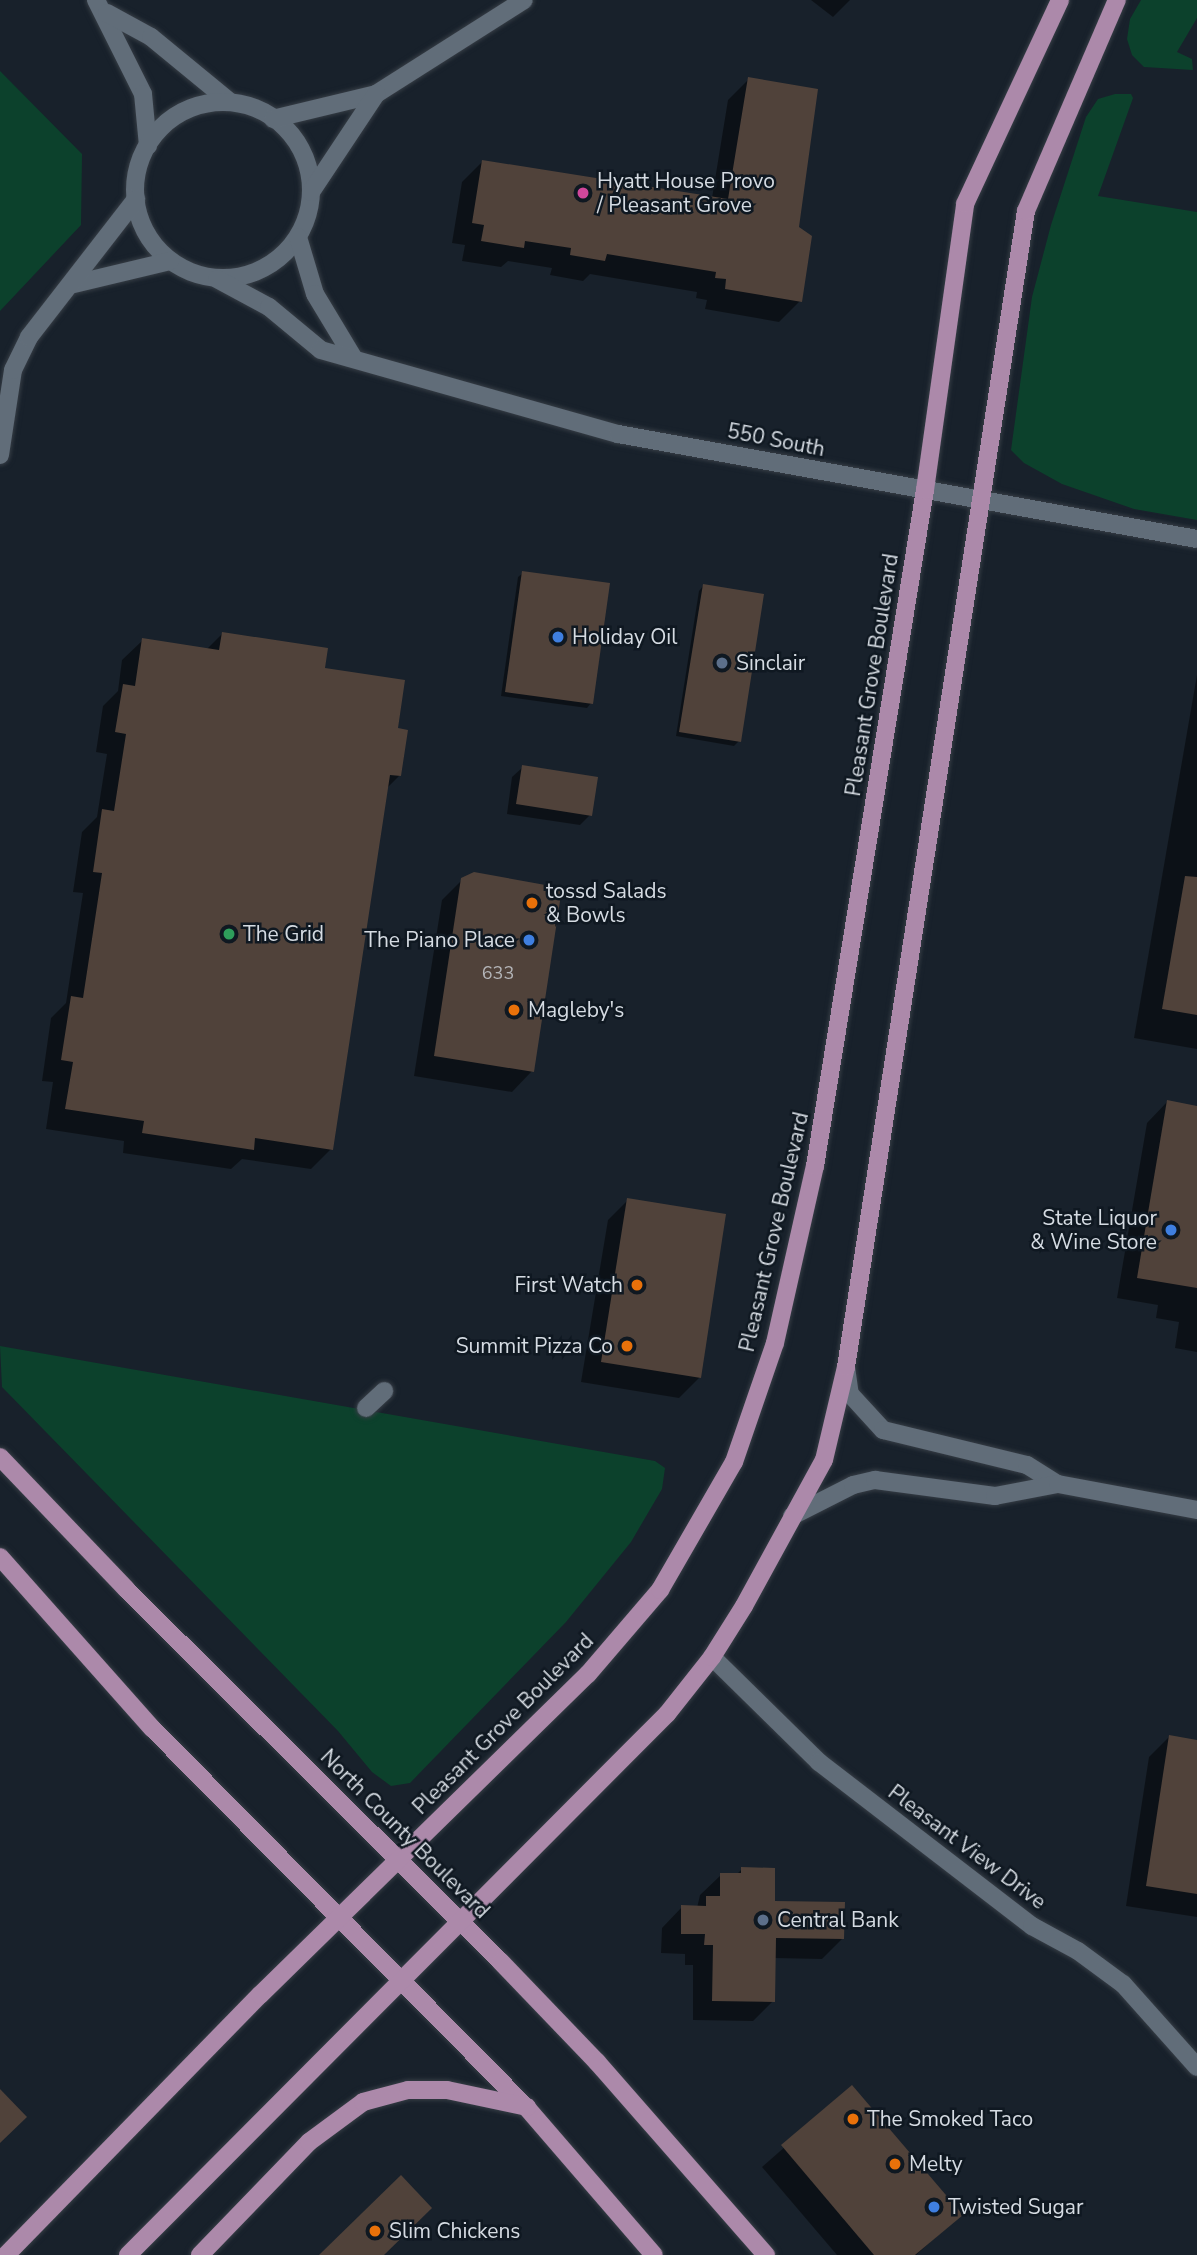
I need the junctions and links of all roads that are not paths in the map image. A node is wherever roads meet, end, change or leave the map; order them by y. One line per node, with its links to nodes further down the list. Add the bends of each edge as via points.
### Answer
1 (524, 0): 5 (street)
2 (1060, 0): 17 (main road, Pleasant Grove Boulevard, via 965,204)
3 (1117, 0): 18 (main road, via 1026,211)
4 (102, 7): 6 (street, via 151,37); 8 (street, via 143,94)
5 (376, 94): 7 (street); 9 (street)
6 (230, 102): 7 (street, via 259,109); 8 (street, via 200,105 172,118)
7 (274, 119): 9 (street, via 303,150)
8 (148, 146): 10 (street, via 139,162)
9 (311, 192): 11 (street)
10 (136, 199): 12 (street, via 139,218 152,243); 14 (street)
11 (298, 237): 13 (street, via 267,267 243,277); 15 (street, via 315,294)
12 (170, 261): 13 (street, via 192,273); 14 (street)
13 (218, 279): 15 (street, 550 South, via 269,307 321,350)
14 (74, 284): 16 (street, via 29,337 13,370)
15 (353, 357): 17 (street, 550 South, via 618,434)
16 (0, 455)
17 (925, 490): 18 (street, 550 South); 29 (main road, Pleasant Grove Boulevard, via 815,1167 775,1343 734,1462 660,1590 588,1674)
18 (981, 500): 19 (street, 550 South); 20 (main road)
19 (1197, 540)
20 (846, 1367): 24 (street, via 850,1394 883,1430 1027,1465); 26 (main road, via 824,1460)
21 (384, 1391): 22 (street)
22 (366, 1408)
23 (0, 1457): 29 (main road, North County Boulevard)
24 (1058, 1484): 25 (street); 26 (street, via 995,1496 875,1480 853,1485)
25 (1197, 1510)
26 (792, 1516): 28 (main road)
27 (0, 1557): 30 (main road, via 152,1727)
28 (712, 1657): 31 (main road, via 667,1714); 33 (street, Pleasant View Drive, via 829,1770 1032,1926 1079,1951 1123,1984)
29 (398, 1861): 30 (main road, Pleasant Grove Boulevard); 31 (main road, North County Boulevard)
30 (340, 1918): 32 (main road); 35 (main road, Pleasant Grove Boulevard)
31 (461, 1922): 32 (main road); 39 (main road, North County Boulevard, via 597,2062)
32 (403, 1981): 34 (main road); 36 (main road)
33 (1197, 2067)
34 (527, 2108): 37 (main road, via 447,2090 408,2090 363,2102 309,2142); 38 (main road)
35 (6, 2255)
36 (128, 2255)
37 (200, 2255)
38 (654, 2255)
39 (766, 2255)

